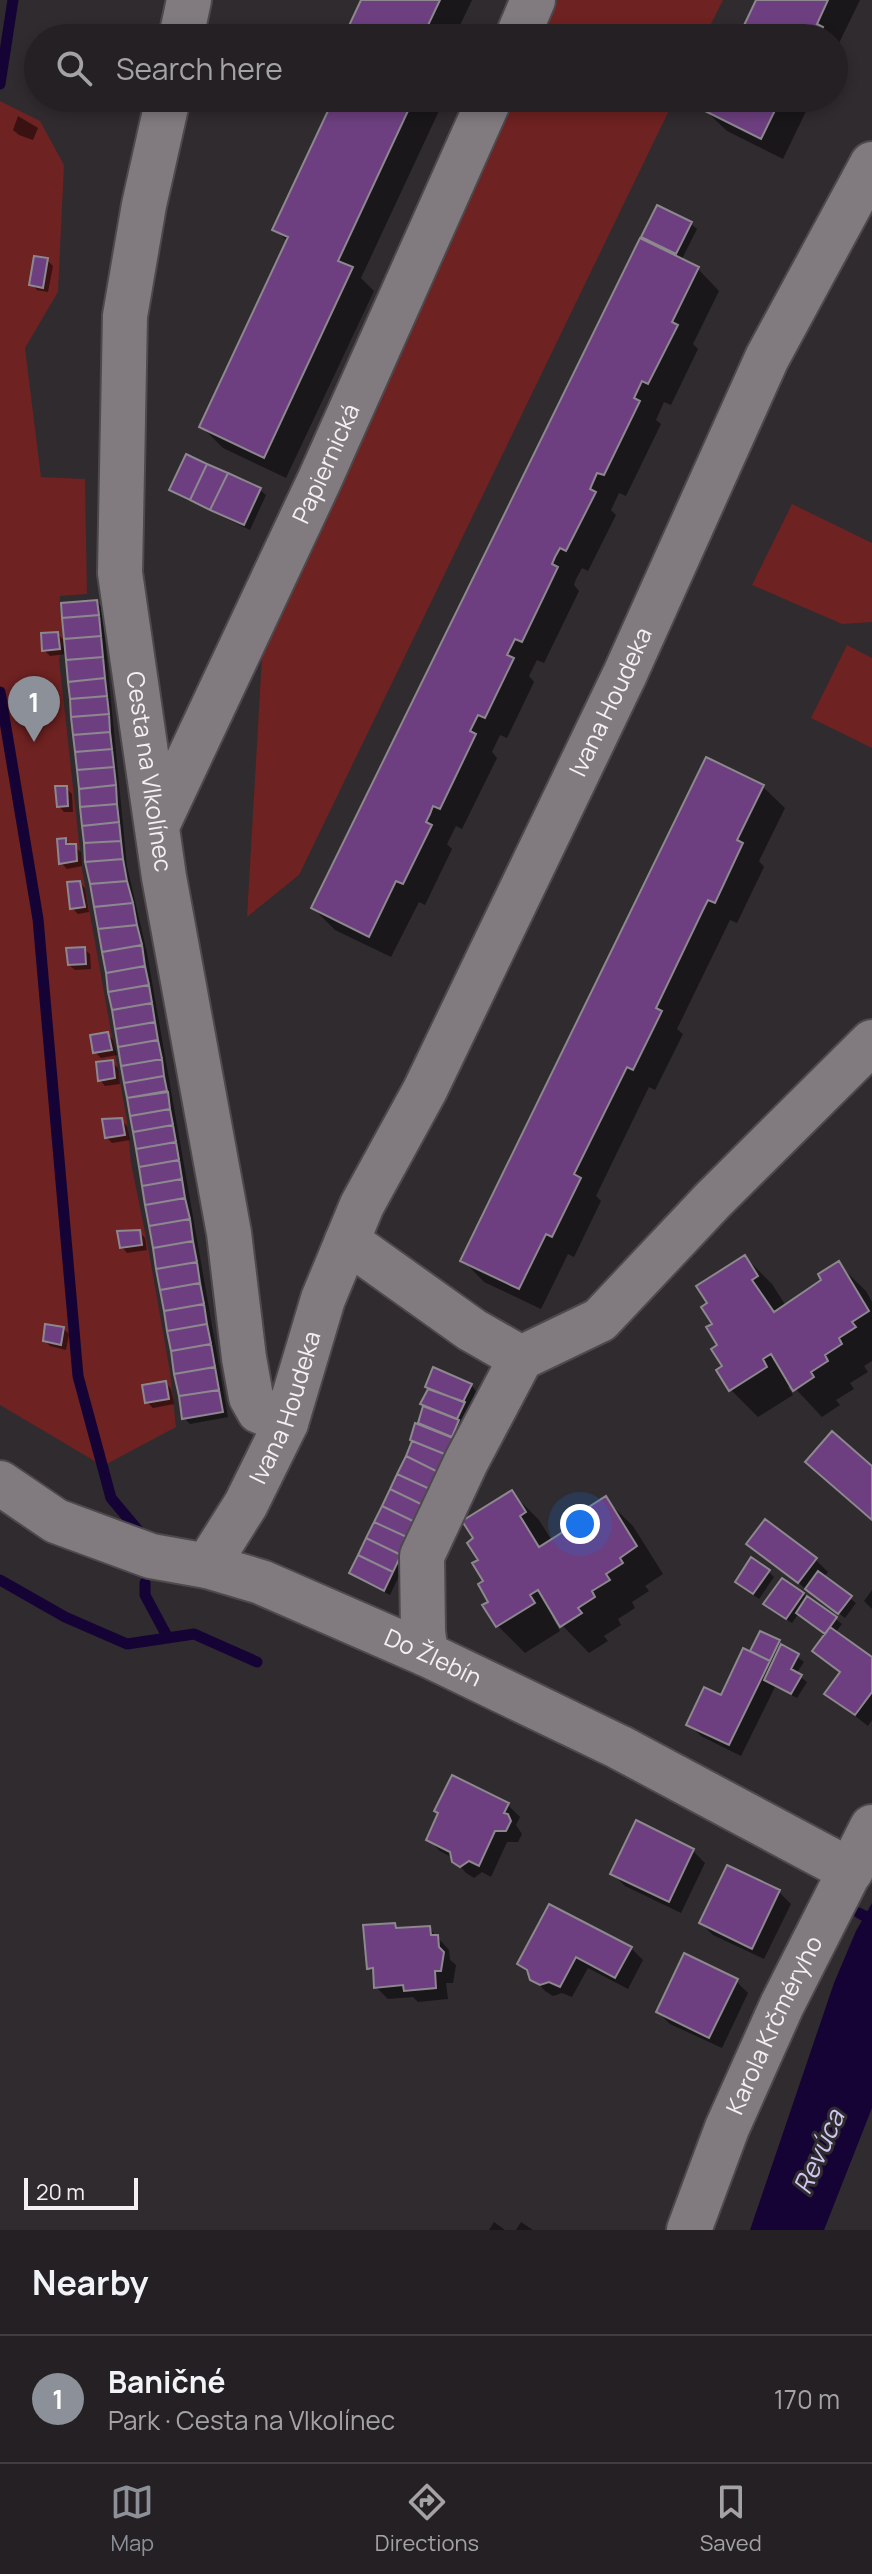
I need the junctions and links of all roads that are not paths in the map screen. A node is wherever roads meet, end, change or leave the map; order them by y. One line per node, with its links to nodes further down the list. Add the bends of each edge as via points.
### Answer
1 (189, 0): 3 (street)
2 (533, 0): 4 (street)
3 (184, 24)
4 (523, 24)
5 (165, 112): 8 (street, Cesta na Vlkolínec, via 125,316 120,573)
6 (484, 112): 8 (street, Papiernická, via 327,465)
7 (872, 164): 10 (street, Ivana Houdeka, via 767,358 625,674)
8 (157, 826): 12 (street, Cesta na Vlkolínec, via 229,1233 251,1397 259,1411)
9 (872, 1042): 11 (street, via 600,1320)
10 (347, 1241): 11 (street, via 472,1330); 12 (street, Ivana Houdeka, via 323,1299)
11 (521, 1358): 15 (street, via 422,1556)
12 (286, 1423): 14 (street, Ivana Houdeka, via 246,1504)
13 (0, 1483): 14 (street, Do Žlebín, via 56,1521 151,1556)
14 (207, 1566): 15 (street, Do Žlebín, via 261,1582)
15 (426, 1654): 17 (street, Do Žlebín, via 619,1747)
16 (872, 1827): 17 (street, Karola Krčméryho)
17 (851, 1871): 18 (street, Karola Krčméryho, via 782,2005)
18 (689, 2230)

